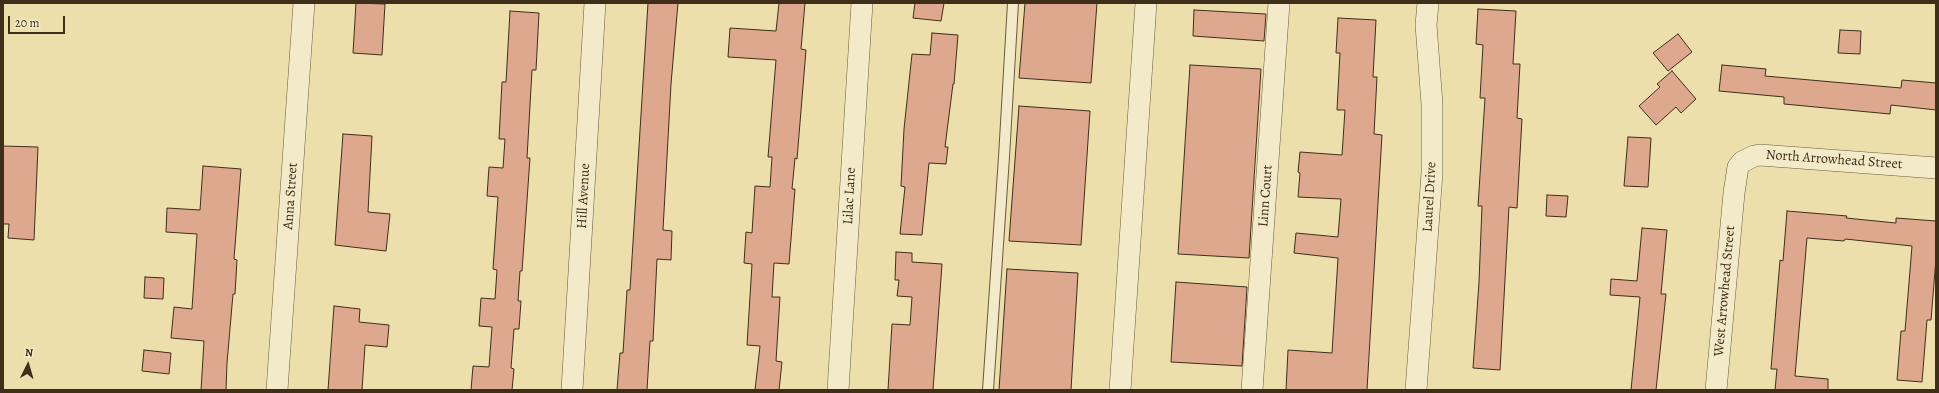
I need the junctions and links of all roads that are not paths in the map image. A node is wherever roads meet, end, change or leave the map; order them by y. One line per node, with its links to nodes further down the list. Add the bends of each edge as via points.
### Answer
1 (304, 3): 10 (street, Anna Street)
2 (595, 3): 11 (street, Hill Avenue)
3 (862, 3): 12 (street, Lilac Lane)
4 (1012, 3): 13 (lane)
5 (1146, 3): 14 (street)
6 (1279, 3): 15 (street, Linn Court)
7 (1428, 3): 16 (street, Laurel Drive, via 1426,25 1432,104 1432,174)
8 (1936, 168): 9 (street, North Arrowhead Street, via 1760,155 1747,158 1738,167)
9 (1734, 193): 17 (street, West Arrowhead Street)
10 (277, 390)
11 (572, 390)
12 (838, 390)
13 (988, 390)
14 (1120, 390)
15 (1252, 390)
16 (1416, 390)
17 (1716, 390)

